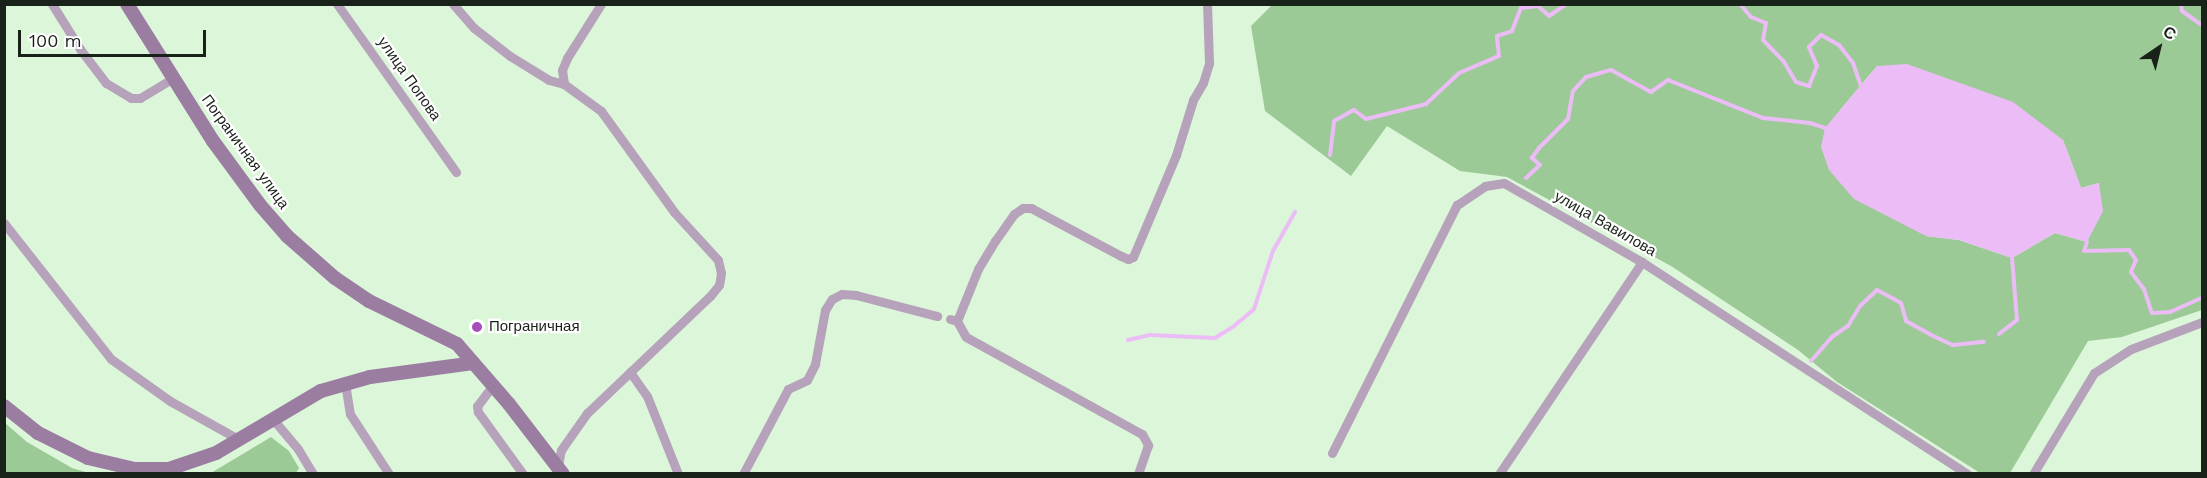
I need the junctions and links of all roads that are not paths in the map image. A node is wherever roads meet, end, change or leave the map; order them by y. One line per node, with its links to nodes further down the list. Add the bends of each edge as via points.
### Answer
1 (52, 4): 7 (street, via 106,84 131,98 140,98)
2 (127, 4): 7 (main road, Пограничная улица)
3 (337, 4): 9 (street, улица Попова)
4 (453, 4): 8 (street, via 474,28 510,56 549,80)
5 (601, 4): 8 (street, via 567,58 562,70)
6 (1207, 4): 28 (street, via 1209,63 1133,257 1121,256 1031,208 1023,208 1014,214 984,260 953,320 966,337 1142,434 1148,445)
7 (173, 78): 14 (main road, Пограничная улица, via 236,173 287,236 356,293 446,337)
8 (564, 84): 15 (street, via 601,111 674,212 718,260 721,273 719,285 710,296)
9 (456, 172)
10 (4, 223): 20 (street, via 111,359 171,401)
11 (1642, 262): 21 (street, улица Вавилова, via 1504,183 1485,186 1457,205); 29 (street); 30 (street, улица Вавилова)
12 (937, 315): 27 (street, via 856,295 842,294 832,299 825,310 815,364 807,380 788,389)
13 (2202, 322): 31 (street, via 2131,349 2094,373)
14 (473, 363): 16 (main road); 17 (main road, Пограничная улица)
15 (630, 372): 22 (street, via 577,424 561,450); 26 (street, via 647,396)
16 (345, 383): 19 (main road, via 321,391); 24 (street, via 350,414)
17 (493, 385): 22 (main road, Пограничная улица); 25 (street, via 477,406 478,412)
18 (4, 406): 20 (main road, via 61,447 135,470 185,465)
19 (272, 418): 20 (main road); 23 (street)
20 (238, 439)
21 (1332, 453)
22 (560, 470)
23 (314, 474)
24 (389, 474)
25 (523, 474)
26 (678, 474)
27 (743, 474)
28 (1138, 474)
29 (1498, 474)
30 (1967, 474)
31 (2033, 474)

